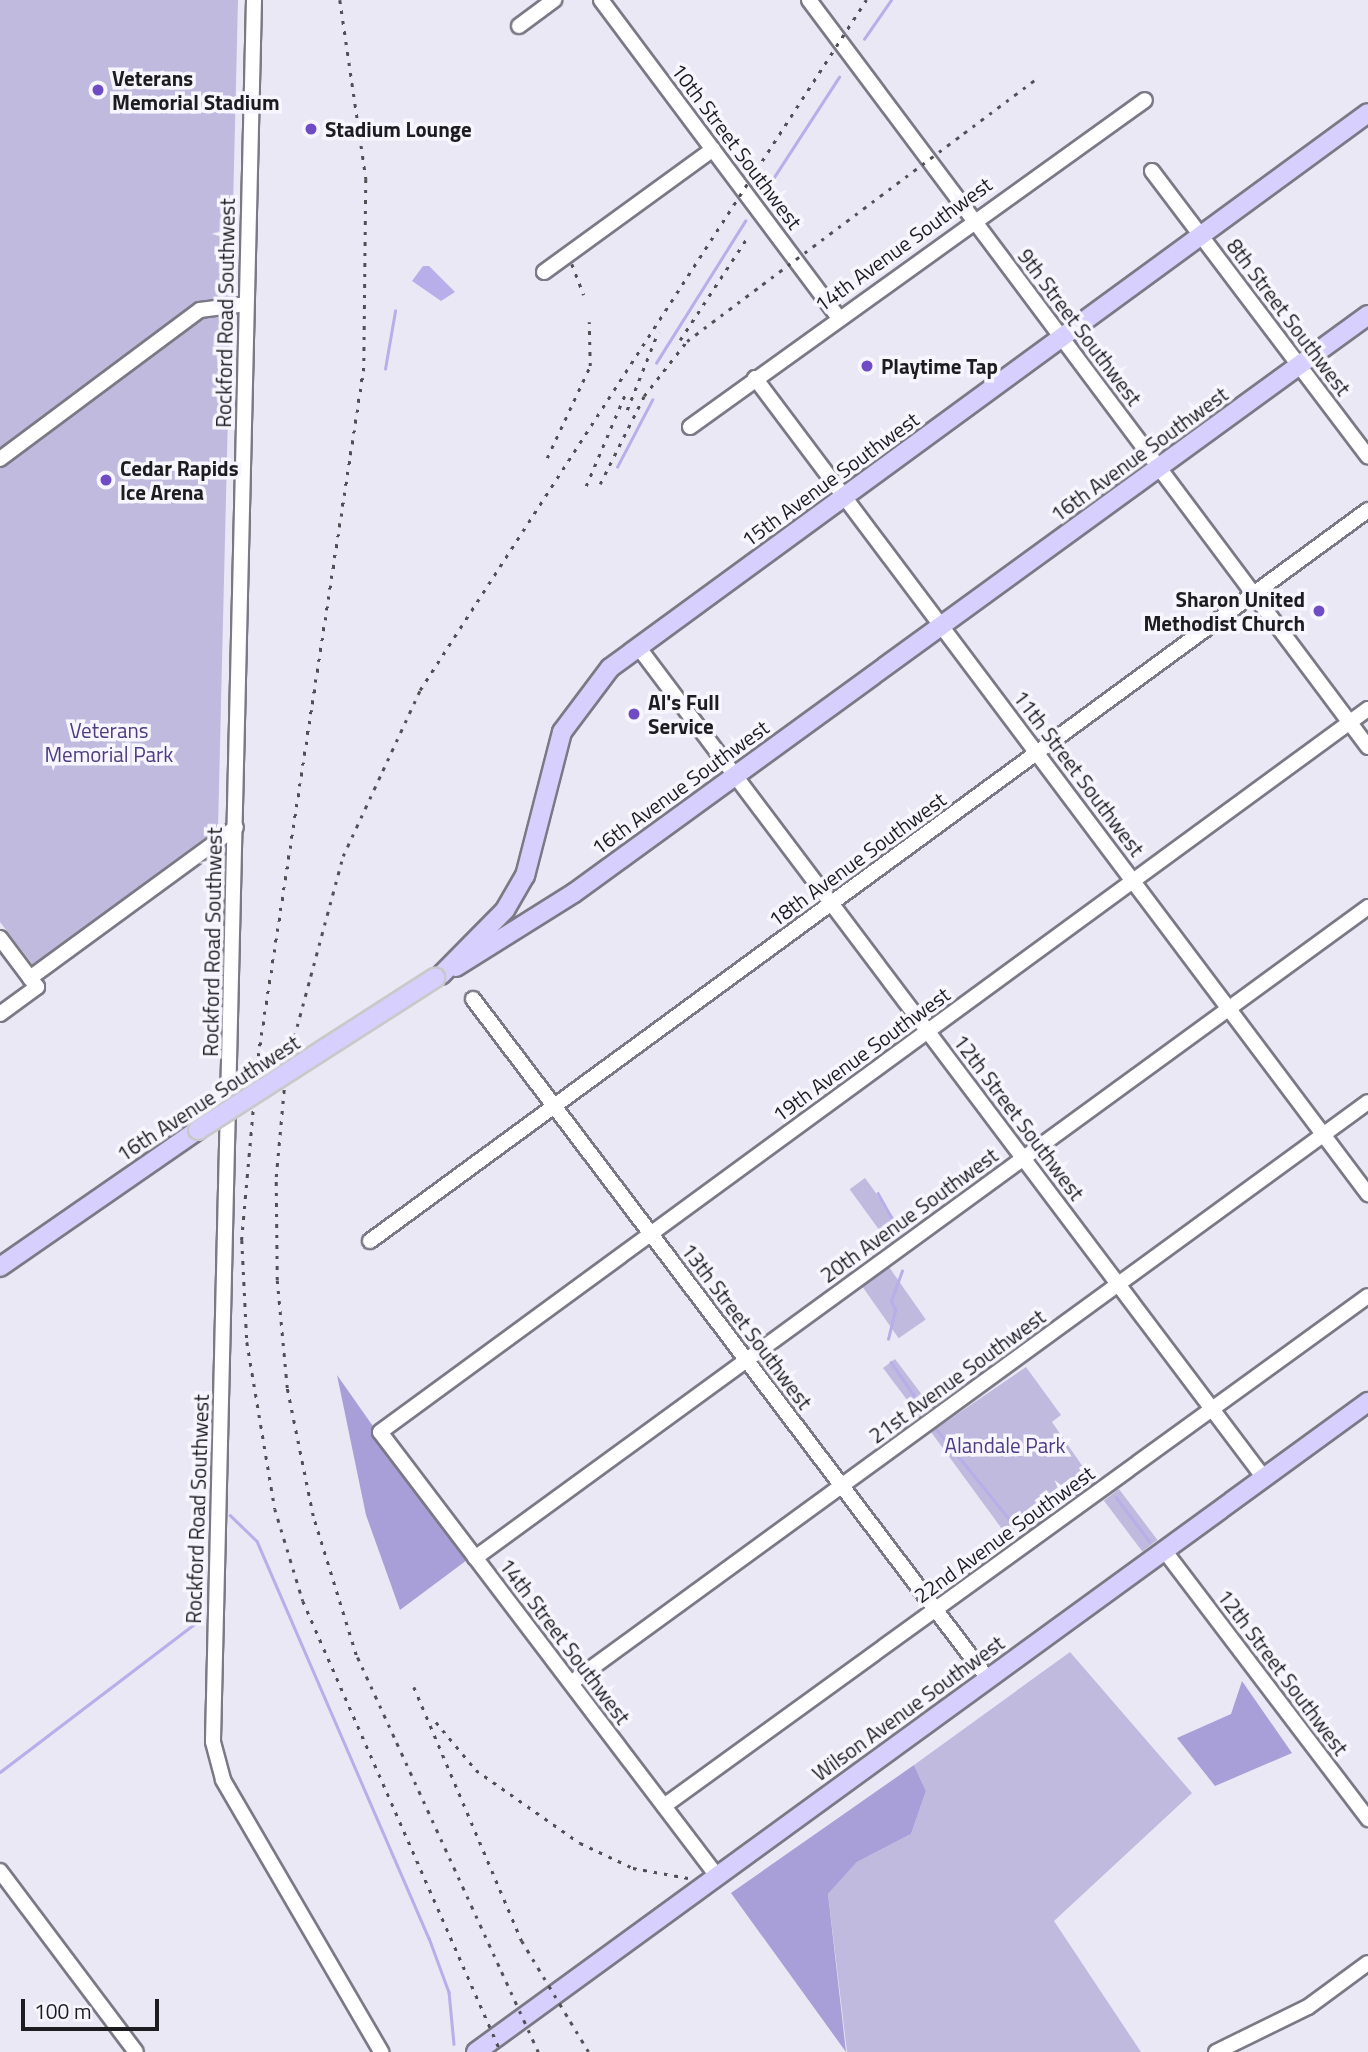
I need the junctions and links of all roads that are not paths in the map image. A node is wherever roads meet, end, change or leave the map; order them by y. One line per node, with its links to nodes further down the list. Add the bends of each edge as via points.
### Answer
1 (254, 0): 13 (street, Rockford Road Southwest)
2 (554, 0): 5 (street)
3 (601, 0): 8 (street, 10th Street Southwest)
4 (809, 0): 10 (street, 9th Street Southwest)
5 (519, 26)
6 (1145, 100): 10 (street, 14th Avenue Southwest)
7 (1368, 113): 11 (main road, 15th Avenue Southwest)
8 (713, 149): 12 (street); 15 (street, 10th Street Southwest)
9 (1152, 171): 11 (street, 8th Street Southwest)
10 (972, 218): 15 (street, 14th Avenue Southwest); 16 (street, 9th Street Southwest)
11 (1201, 235): 16 (main road, 15th Avenue Southwest); 17 (street, 8th Street Southwest)
12 (544, 272)
13 (246, 304): 21 (street, via 200,310); 33 (street, Rockford Road Southwest)
14 (1368, 315): 17 (main road, 16th Avenue Southwest)
15 (838, 317): 18 (street, 14th Avenue Southwest)
16 (1062, 337): 22 (street, 9th Street Southwest); 23 (main road, 15th Avenue Southwest)
17 (1299, 365): 20 (street, 8th Street Southwest); 22 (main road, 16th Avenue Southwest)
18 (755, 378): 19 (street, 14th Avenue Southwest); 23 (street, 11th Street Southwest)
19 (690, 427)
20 (1368, 457)
21 (0, 459)
22 (1159, 467): 25 (street, 9th Street Southwest); 26 (main road, 16th Avenue Southwest)
23 (845, 496): 26 (street, 11th Street Southwest); 27 (main road, 15th Avenue Southwest)
24 (1368, 510): 25 (street, 18th Avenue Southwest)
25 (1254, 594): 29 (street, 9th Street Southwest); 31 (street, 18th Avenue Southwest)
26 (942, 625): 31 (street, 11th Street Southwest); 32 (main road, 16th Avenue Southwest)
27 (639, 648): 32 (street, 12th Street Southwest); 38 (main road, 15th Avenue Southwest, via 573,709 550,763 525,876 505,909)
28 (1368, 709): 29 (street, 19th Avenue Southwest)
29 (1350, 722): 30 (street, 9th Street Southwest); 34 (street, 19th Avenue Southwest)
30 (1368, 747)
31 (1037, 752): 34 (street, 11th Street Southwest); 35 (street, 18th Avenue Southwest)
32 (736, 776): 35 (street, 12th Street Southwest); 38 (main road, 16th Avenue Southwest, via 518,931)
33 (236, 827): 39 (street); 71 (street, Rockford Road Southwest, via 213,1742 223,1780)
34 (1133, 881): 41 (street, 11th Street Southwest); 43 (street, 19th Avenue Southwest)
35 (831, 903): 43 (street, 12th Street Southwest); 45 (street, 18th Avenue Southwest)
36 (1368, 907): 41 (street, 20th Avenue Southwest)
37 (0, 938): 39 (street)
38 (438, 976): 51 (main road, 16th Avenue Southwest, bridge, via 198,1130)
39 (30, 978): 42 (street, via 37,987)
40 (473, 999): 45 (street, 13th Street Southwest)
41 (1229, 1008): 46 (street, 11th Street Southwest); 47 (street, 20th Avenue Southwest)
42 (0, 1014)
43 (928, 1031): 47 (street, 12th Street Southwest); 49 (street, 19th Avenue Southwest)
44 (1368, 1102): 46 (street, 21st Avenue Southwest)
45 (554, 1106): 49 (street, 13th Street Southwest); 50 (street, 18th Avenue Southwest)
46 (1324, 1135): 48 (street, 11th Street Southwest); 52 (street, 21st Avenue Southwest)
47 (1023, 1158): 52 (street, 12th Street Southwest); 54 (street, 20th Avenue Southwest)
48 (1368, 1194)
49 (651, 1234): 54 (street, 13th Street Southwest); 57 (street, 19th Avenue Southwest)
50 (370, 1241)
51 (0, 1268)
52 (1118, 1284): 56 (street, 12th Street Southwest); 59 (street, 21st Avenue Southwest)
53 (1368, 1296): 56 (street, 22nd Avenue Southwest)
54 (746, 1360): 59 (street, 13th Street Southwest); 61 (street, 20th Avenue Southwest)
55 (1368, 1402): 58 (main road, Wilson Avenue Southwest)
56 (1212, 1409): 58 (street, 12th Street Southwest); 62 (street, 22nd Avenue Southwest)
57 (380, 1432): 61 (street, 14th Street Southwest)
58 (1264, 1478): 60 (main road, Wilson Avenue Southwest)
59 (841, 1486): 62 (street, 13th Street Southwest); 64 (street, 21st Avenue Southwest)
60 (1164, 1550): 63 (main road, Wilson Avenue Southwest); 66 (street, 12th Street Southwest)
61 (475, 1558): 64 (street, 14th Street Southwest)
62 (935, 1610): 63 (street, 13th Street Southwest); 65 (street, 22nd Avenue Southwest)
63 (988, 1679): 68 (main road, Wilson Avenue Southwest)
64 (570, 1683): 65 (street, 14th Street Southwest)
65 (664, 1807): 68 (street, 14th Street Southwest)
66 (1368, 1819)
67 (0, 1871): 70 (street)
68 (717, 1875): 72 (main road, Wilson Avenue Southwest)
69 (1368, 1963): 73 (street, via 1308,2007)
70 (136, 2052)
71 (381, 2052)
72 (475, 2052)
73 (1216, 2052)

